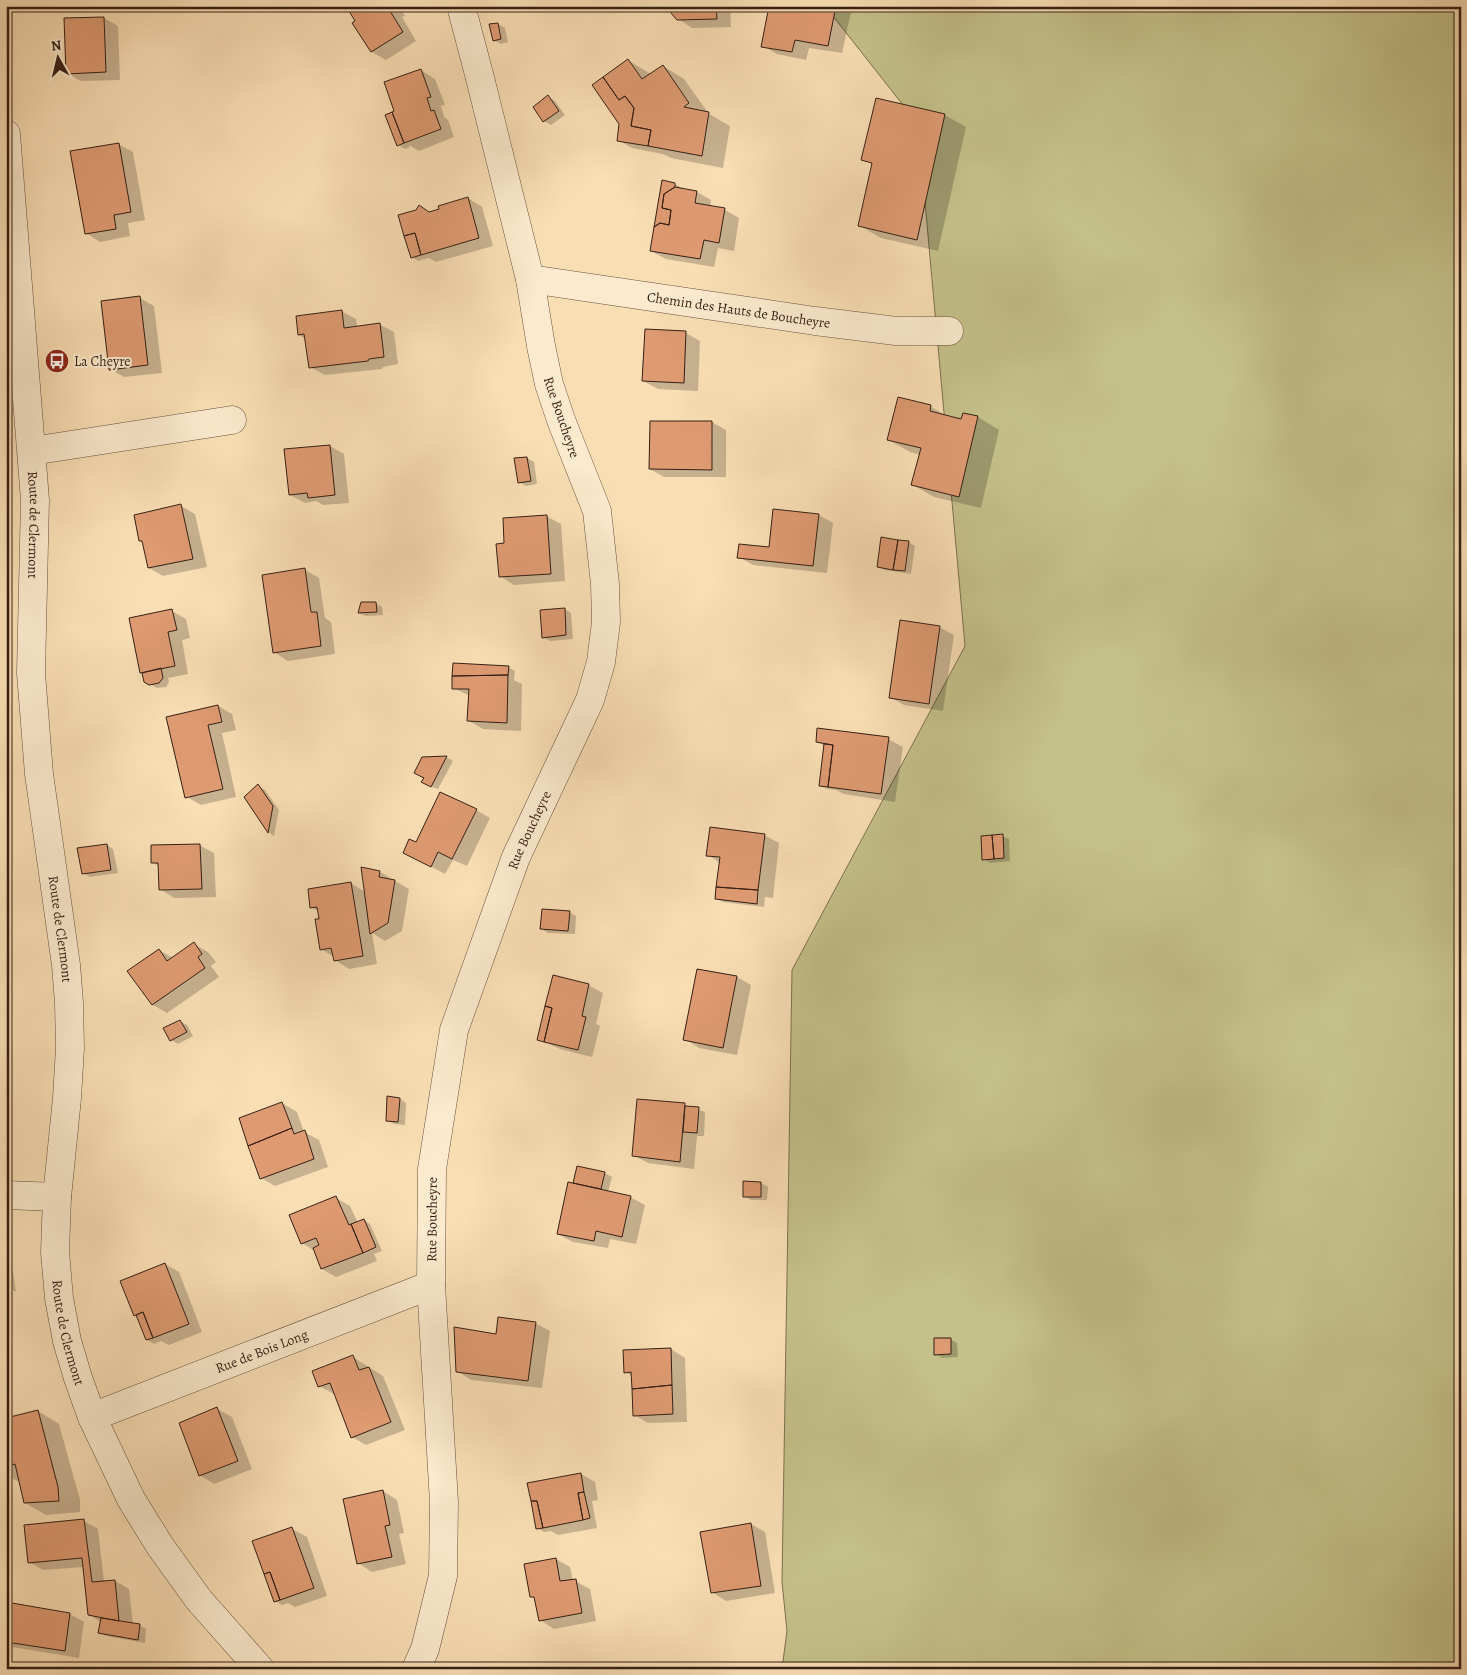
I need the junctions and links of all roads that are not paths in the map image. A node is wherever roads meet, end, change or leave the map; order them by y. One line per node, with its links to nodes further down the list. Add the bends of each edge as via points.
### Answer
1 (460, 6): 3 (street, Rue Boucheyre)
2 (6, 134): 6 (street, Route de Clermont)
3 (530, 279): 4 (street, Chemin des Hauts de Boucheyre, via 815,321 896,331); 9 (street, Rue Boucheyre, via 549,384 560,420 597,510 606,584 606,622 601,662 590,700 516,857 454,1030 432,1169)
4 (949, 331)
5 (232, 420): 6 (street)
6 (32, 451): 8 (street, Route de Clermont, via 32,682 39,774 69,1004 67,1098)
7 (6, 1195): 8 (street)
8 (57, 1197): 10 (street, Route de Clermont, via 55,1252 59,1298 67,1341)
9 (431, 1285): 10 (street, Rue de Bois Long); 12 (street, Rue Boucheyre, via 444,1502 443,1576 425,1648)
10 (92, 1416): 11 (street, Route de Clermont, via 131,1499 160,1546 199,1600)
11 (260, 1669)
12 (416, 1669)

